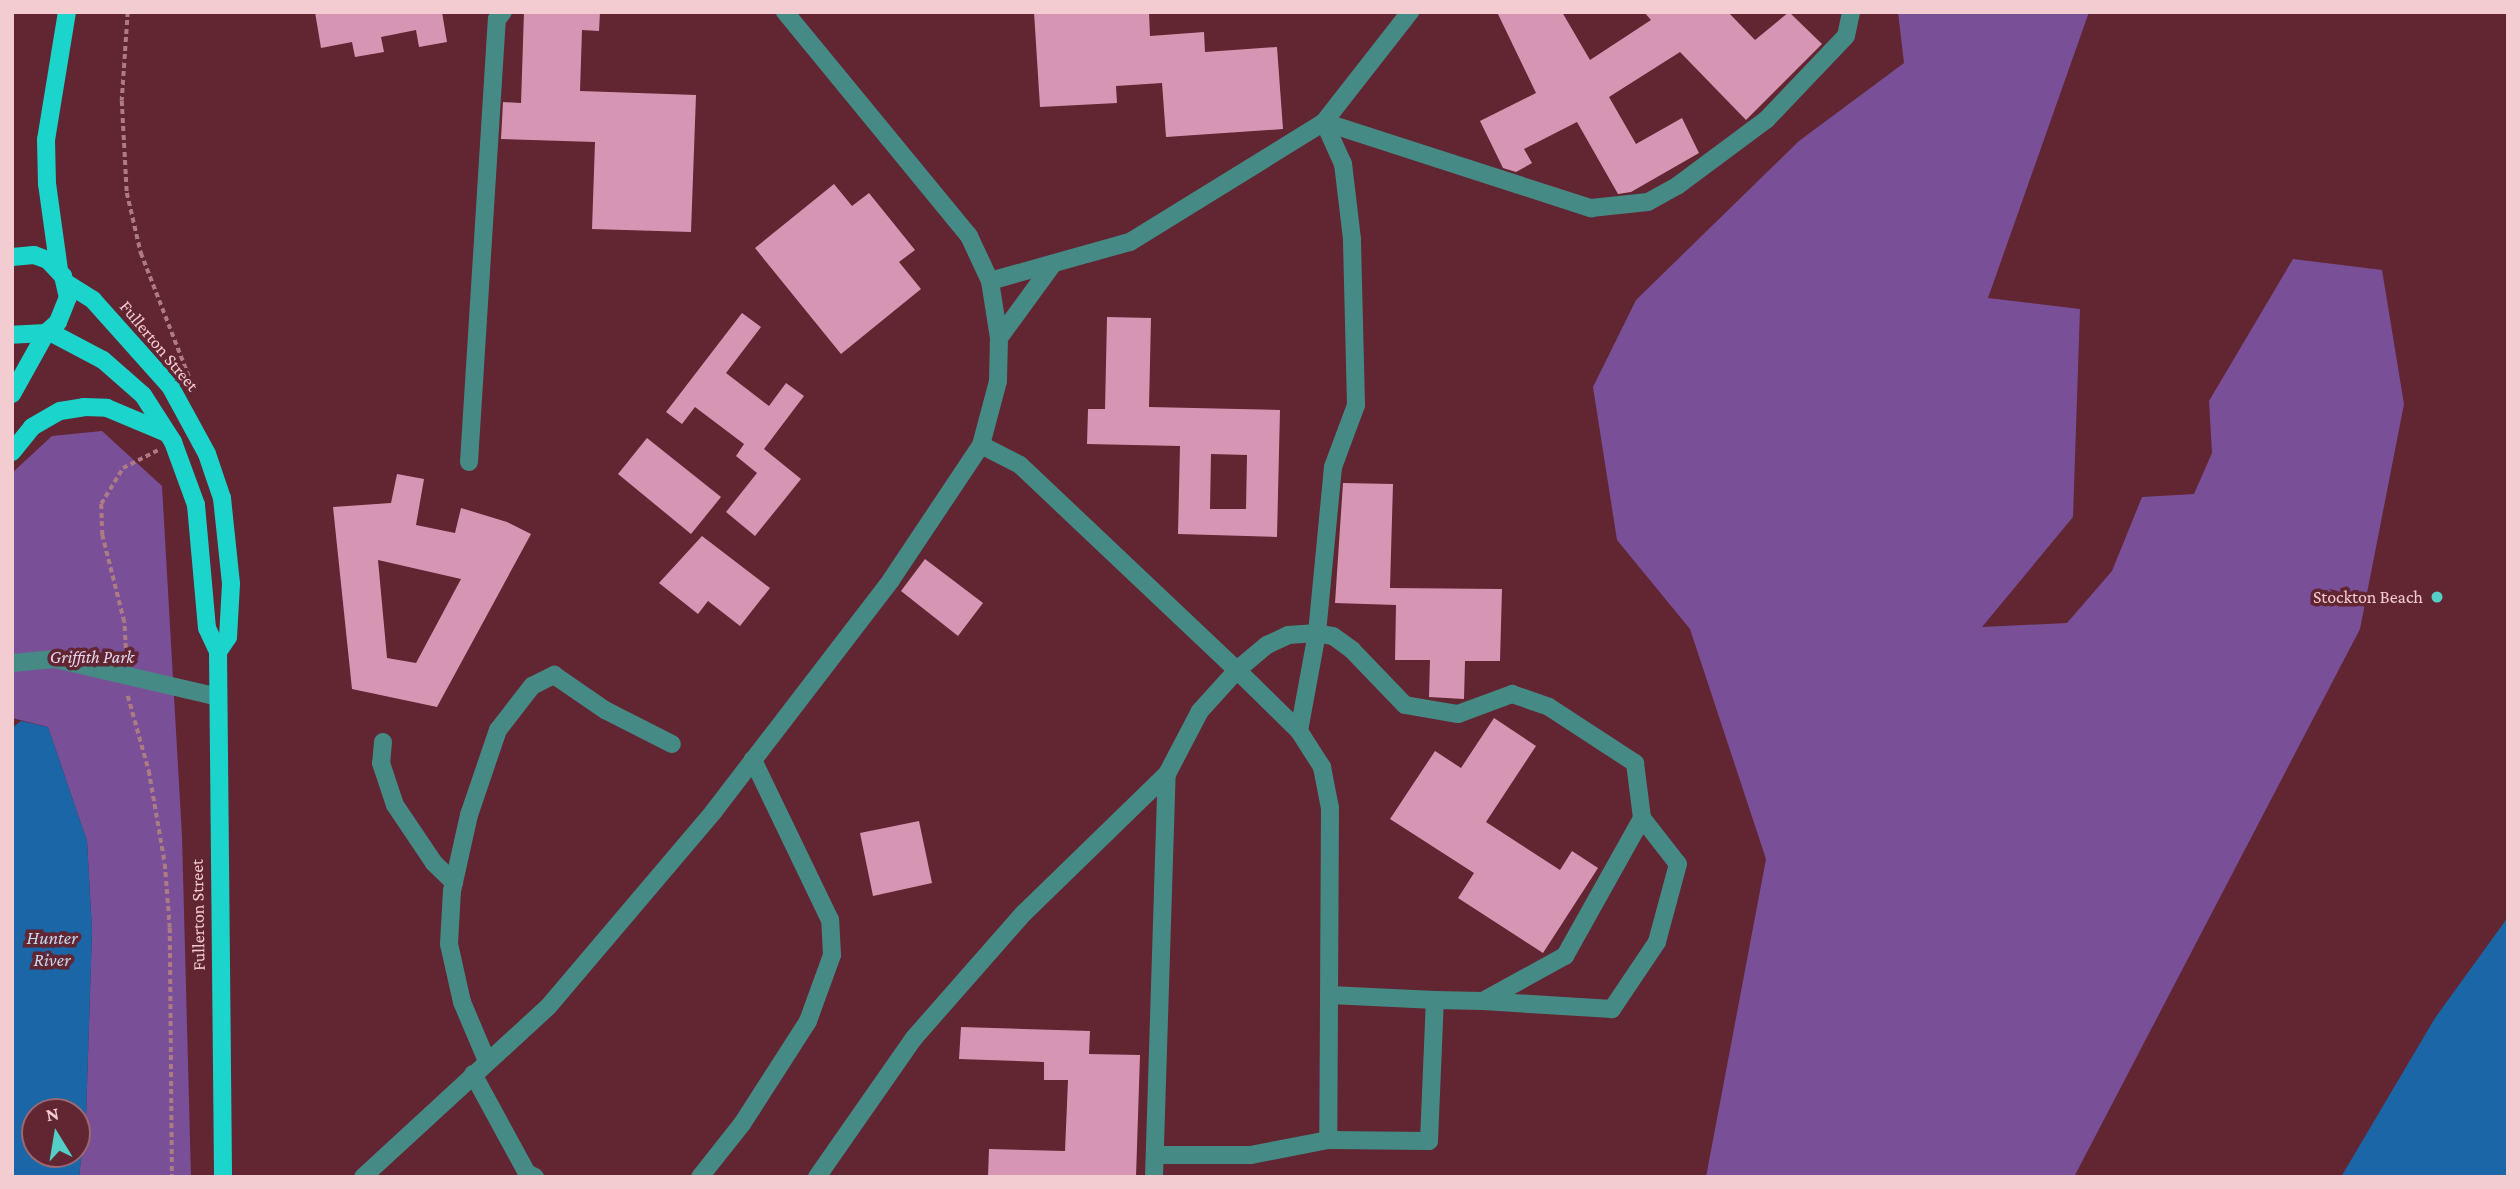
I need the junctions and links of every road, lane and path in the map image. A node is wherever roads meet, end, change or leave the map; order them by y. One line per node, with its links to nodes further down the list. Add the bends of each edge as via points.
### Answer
1 (67, 12): 10 (main road, via 46,140 47,184)
2 (128, 12): 15 (path, via 122,100 127,193 141,253)
3 (503, 12): 21 (lane, via 497,19)
4 (785, 12): 11 (lane, via 954,213)
5 (1410, 12): 7 (lane)
6 (1851, 12): 7 (lane, via 1846,36 1766,120 1648,202 1591,208)
7 (1324, 122): 9 (lane, via 1130,242); 22 (lane, via 1343,164 1353,239 1356,405 1333,467)
8 (12, 257): 10 (main road, Fullerton Street, via 34,255)
9 (1053, 264): 11 (lane); 14 (lane)
10 (63, 277): 12 (main road, via 65,310); 23 (main road, Fullerton Street, via 93,300 170,386 207,454 222,498 230,584 228,637)
11 (990, 281): 14 (lane)
12 (47, 332): 13 (main road, via 33,337); 16 (main road); 17 (main road, Fullerton Street, via 125,375 144,394)
13 (12, 335)
14 (999, 338): 18 (lane, via 998,381)
15 (192, 383)
16 (12, 394)
17 (163, 432): 19 (main road, via 107,408 84,407 60,411 32,427); 23 (main road, Fullerton Street, via 173,442 193,495 207,628)
18 (981, 444): 25 (lane, via 1020,465); 31 (lane, via 891,580)
19 (12, 452)
20 (149, 454): 26 (path, via 116,475 101,503 102,535 124,622)
21 (469, 462)
22 (1317, 634): 25 (lane, via 1288,635 1267,645); 28 (lane); 33 (lane, via 1333,636 1352,650 1405,705 1458,714 1512,694 1549,707 1636,763)
23 (218, 652): 27 (main road, Fullerton Street)
24 (12, 663): 26 (lane, via 55,659)
25 (1237, 670): 28 (lane); 32 (lane, via 1200,710)
26 (126, 675): 27 (lane); 43 (path, via 133,722 149,771 166,877)
27 (218, 696): 44 (main road, Fullerton Street)
28 (1299, 731): 35 (lane, via 1322,766 1330,808)
29 (383, 742): 34 (lane, via 381,763 395,805 434,863)
30 (672, 744): 34 (lane, via 605,710 554,675 532,685 516,702 488,753)
31 (753, 761): 38 (lane, via 548,1007); 46 (lane, via 830,920 832,954 808,1020 742,1124)
32 (1167, 774): 41 (lane); 47 (lane, via 1024,913 923,1027)
33 (1643, 818): 37 (lane, via 1565,956); 37 (lane, via 1678,864 1657,942 1612,1009)
34 (454, 882): 38 (lane, via 449,944 462,1002)
35 (1330, 995): 36 (lane); 40 (lane)
36 (1435, 1000): 37 (lane); 40 (lane, via 1429,1141)
37 (1483, 1001)
38 (487, 1061): 39 (lane)
39 (473, 1074): 42 (lane); 45 (lane)
40 (1328, 1140): 41 (lane, via 1251,1155)
41 (1155, 1155): 48 (lane)
42 (530, 1176)
43 (172, 1177)
44 (222, 1177)
45 (363, 1177)
46 (700, 1177)
47 (817, 1177)
48 (1154, 1177)

